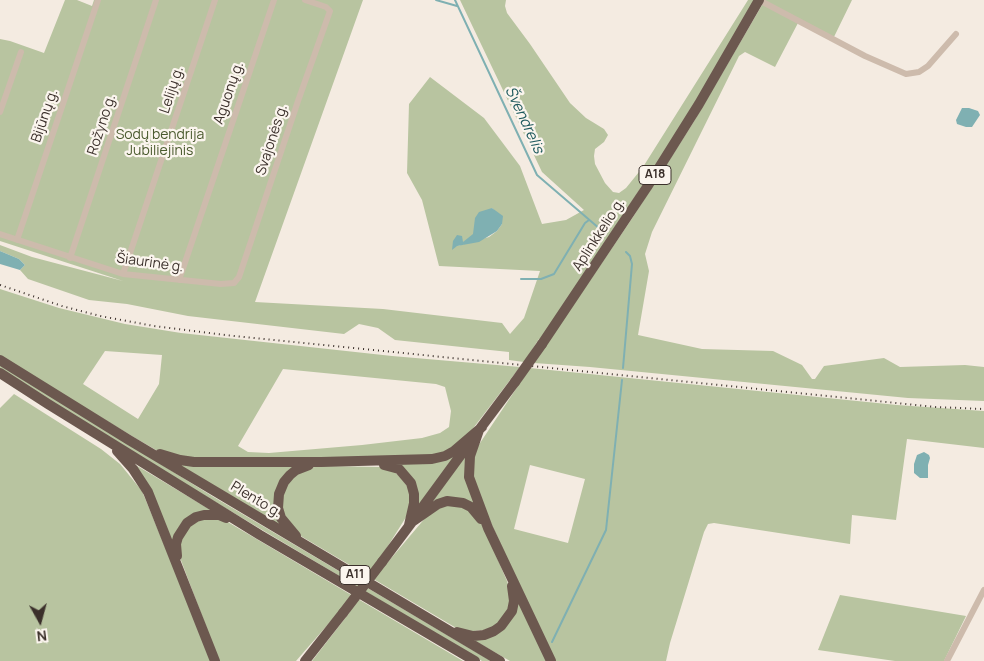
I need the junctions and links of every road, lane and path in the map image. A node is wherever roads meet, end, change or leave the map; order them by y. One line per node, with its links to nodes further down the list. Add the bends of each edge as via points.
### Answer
1 (98, 0): 11 (street, Bijūnų g.)
2 (156, 0): 12 (street, Rožyno g.)
3 (215, 0): 13 (street, Lelijų g.)
4 (274, 0): 15 (street, Aguonų g.)
5 (305, 0): 14 (street, Svajonės g., via 330,11)
6 (759, 0): 7 (street, via 906,74 919,72 928,66); 18 (highway, Aplinkkelio g. / A18, bridge, via 647,187 542,344)
7 (956, 34)
8 (21, 52): 9 (street)
9 (0, 112)
10 (0, 234): 11 (street, Šiaurinė g.)
11 (17, 240): 12 (street, Šiaurinė g.)
12 (70, 258): 13 (street, Šiaurinė g.)
13 (123, 274): 15 (street, Šiaurinė g.)
14 (239, 277): 15 (street, Šiaurinė g., via 228,284)
15 (179, 280)
16 (0, 360): 19 (highway, Plento g. / A11)
17 (0, 373): 20 (highway, Plento g. / A11)
18 (481, 428): 22 (highway, via 454,451 440,458); 23 (highway, Aplinkkelio g. / A18); 24 (highway, via 470,456 469,477)
19 (129, 440): 21 (highway, via 166,456 194,462); 26 (highway, Plento g. / A11)
20 (110, 443): 25 (highway, Plento g. / A11); 27 (highway, via 142,480)
21 (320, 462): 22 (highway); 26 (highway, via 296,470 284,482 279,494 281,518)
22 (368, 462): 23 (highway, via 394,467 408,478 414,494)
23 (411, 523): 24 (highway, via 438,504 455,501 471,507); 33 (highway, Aplinkkelio g. / A18, bridge)
24 (488, 528): 28 (highway)
25 (260, 535): 27 (highway, via 219,515 204,514 184,527 178,537); 31 (highway, Plento g. / A11)
26 (306, 546): 30 (highway, Plento g. / A11)
27 (178, 565): 32 (highway)
28 (510, 575): 30 (highway, via 514,601 512,611 502,626 473,636); 36 (highway)
29 (984, 590): 37 (street)
30 (447, 630): 35 (highway, Plento g. / A11)
31 (467, 658): 34 (highway, Plento g. / A11)
32 (215, 661)
33 (305, 661)
34 (475, 661)
35 (500, 661)
36 (551, 661)
37 (947, 661)

